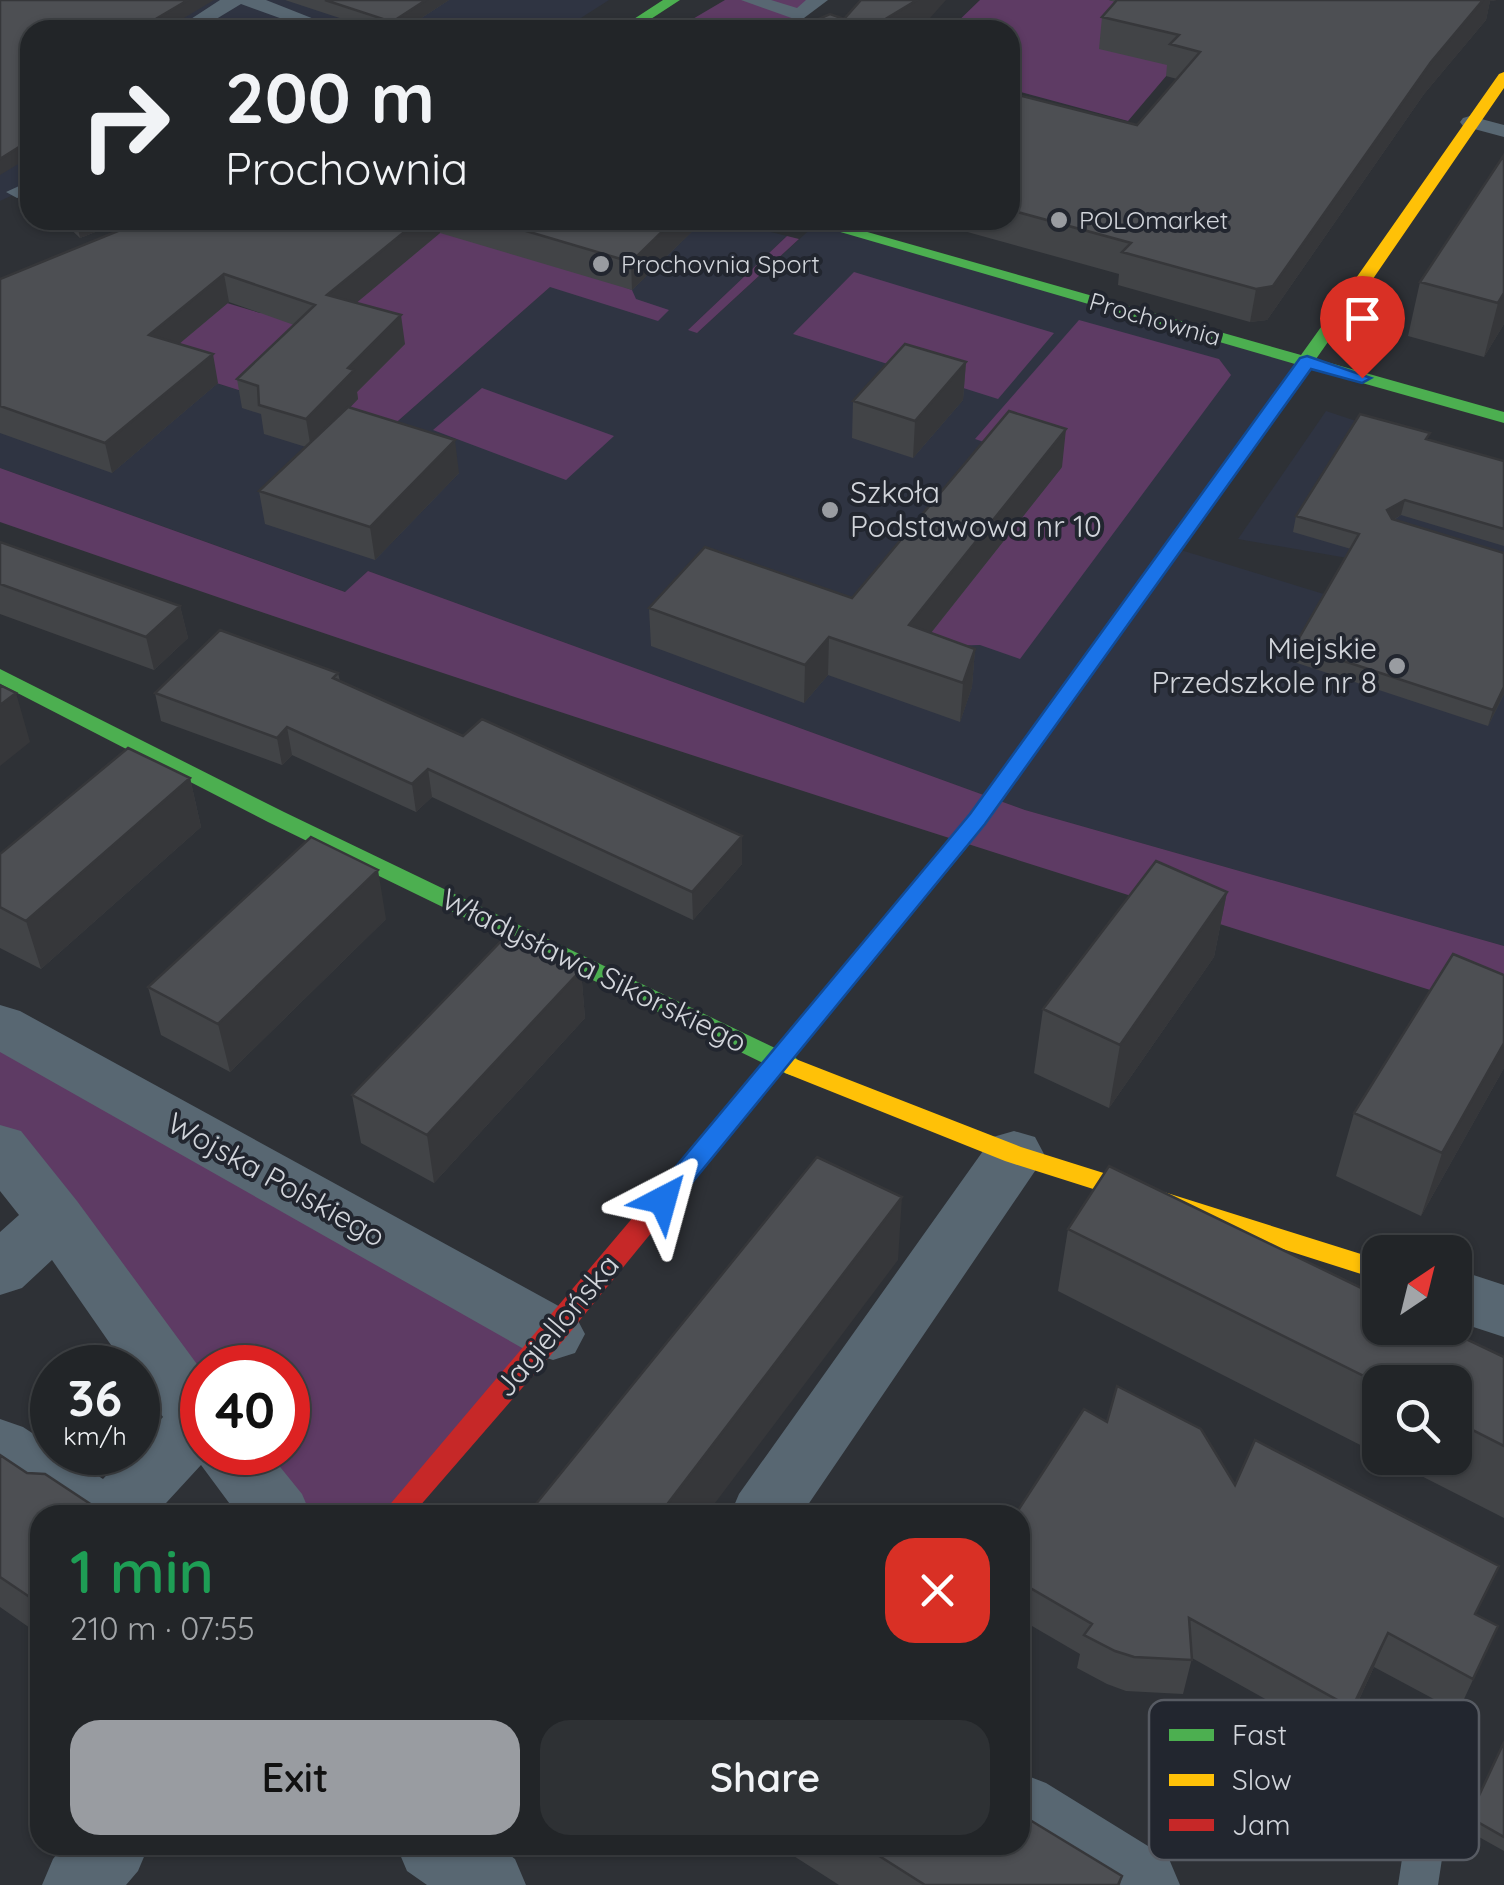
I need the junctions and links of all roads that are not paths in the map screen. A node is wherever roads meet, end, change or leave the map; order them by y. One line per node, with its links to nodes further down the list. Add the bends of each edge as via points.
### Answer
1 (234, 0): 6 (lane)
2 (248, 0): 7 (lane)
3 (672, 0): 8 (street)
4 (751, 0): 5 (lane, via 800,15)
5 (818, 0)
6 (201, 20)
7 (304, 20)
8 (640, 20)
9 (1504, 77): 10 (street, Jagiellońska)
10 (1470, 122): 11 (lane); 13 (street, Jagiellońska)
11 (1504, 131)
12 (841, 230): 13 (street, Prochownia)
13 (1307, 362): 14 (street, Prochownia); 17 (street, Jagiellońska, via 992,800)
14 (1504, 418)
15 (0, 676): 17 (street, Władysława Sikorskiego)
16 (0, 1026): 25 (street, Wojska Polskiego)
17 (778, 1060): 19 (street, Władysława Sikorskiego); 25 (street, Jagiellońska)
18 (0, 1148): 20 (street)
19 (1014, 1154): 21 (street, Władysława Sikorskiego); 34 (street)
20 (56, 1218): 22 (street); 26 (street)
21 (1362, 1264)
22 (0, 1270)
23 (1472, 1301): 24 (street)
24 (1504, 1311)
25 (552, 1334): 33 (street, Jagiellońska)
26 (180, 1390)
27 (180, 1443): 31 (street)
28 (0, 1447): 30 (street)
29 (246, 1475): 32 (street)
30 (87, 1505)
31 (121, 1505)
32 (270, 1505)
33 (404, 1505)
34 (770, 1505)
35 (1030, 1814): 41 (street)
36 (104, 1855): 39 (street)
37 (447, 1855): 40 (street)
38 (1422, 1860): 42 (lane)
39 (79, 1885)
40 (489, 1885)
41 (1143, 1885)
42 (1418, 1885)

